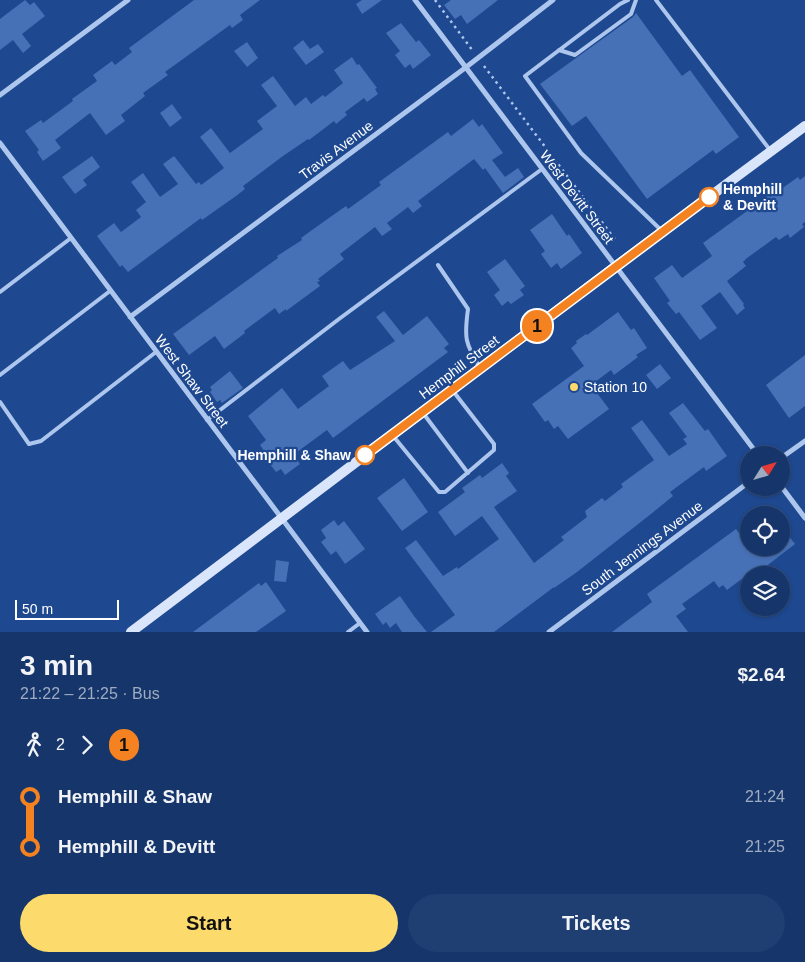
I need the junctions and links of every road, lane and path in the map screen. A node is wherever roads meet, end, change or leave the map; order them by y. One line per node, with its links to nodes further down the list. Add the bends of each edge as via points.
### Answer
1 (128, 0): 11 (street)
2 (414, 0): 10 (street, West Devitt Street)
3 (435, 0): 9 (path)
4 (553, 0): 9 (street, Travis Avenue)
5 (628, 0): 8 (lane)
6 (636, 0): 8 (lane, via 631,14 575,55)
7 (656, 0): 14 (lane)
8 (559, 50): 16 (lane, via 525,76 581,153)
9 (478, 58): 10 (street, Travis Avenue); 18 (path)
10 (466, 68): 15 (street, West Devitt Street); 23 (street, Travis Avenue)
11 (0, 95)
12 (805, 126): 14 (main road, Hemphill Street)
13 (0, 143): 17 (street, West Shaw Street)
14 (771, 152): 16 (main road, Hemphill Street)
15 (542, 169): 20 (street, West Devitt Street); 30 (lane)
16 (663, 231): 20 (main road, Hemphill Street)
17 (71, 238): 21 (street, West Shaw Street); 22 (lane)
18 (617, 242)
19 (438, 265): 25 (lane, via 468,309 468,347)
20 (616, 266): 25 (main road, Hemphill Street); 33 (street, West Devitt Street)
21 (110, 290): 23 (street, West Shaw Street); 26 (lane)
22 (0, 292)
23 (130, 317): 24 (street, West Shaw Street)
24 (156, 352): 28 (lane, via 41,441 29,444); 30 (street, West Shaw Street)
25 (480, 368): 27 (main road, Hemphill Street)
26 (0, 375)
27 (452, 390): 29 (main road, Hemphill Street); 35 (lane, via 494,444 494,450)
28 (0, 402)
29 (422, 412): 31 (main road, Hemphill Street); 35 (lane)
30 (208, 420): 38 (street, West Shaw Street)
31 (392, 435): 35 (lane, via 439,492 445,492); 38 (main road, Hemphill Street)
32 (805, 441): 34 (street)
33 (751, 446)
34 (790, 452)
35 (468, 473)
36 (740, 489): 44 (street, South Jennings Avenue)
37 (788, 496): 39 (street)
38 (281, 518): 40 (street, West Shaw Street); 41 (main road, Hemphill Street)
39 (805, 518)
40 (360, 623): 42 (lane); 43 (street, West Shaw Street)
41 (131, 632)
42 (348, 632)
43 (367, 632)
44 (549, 632)

